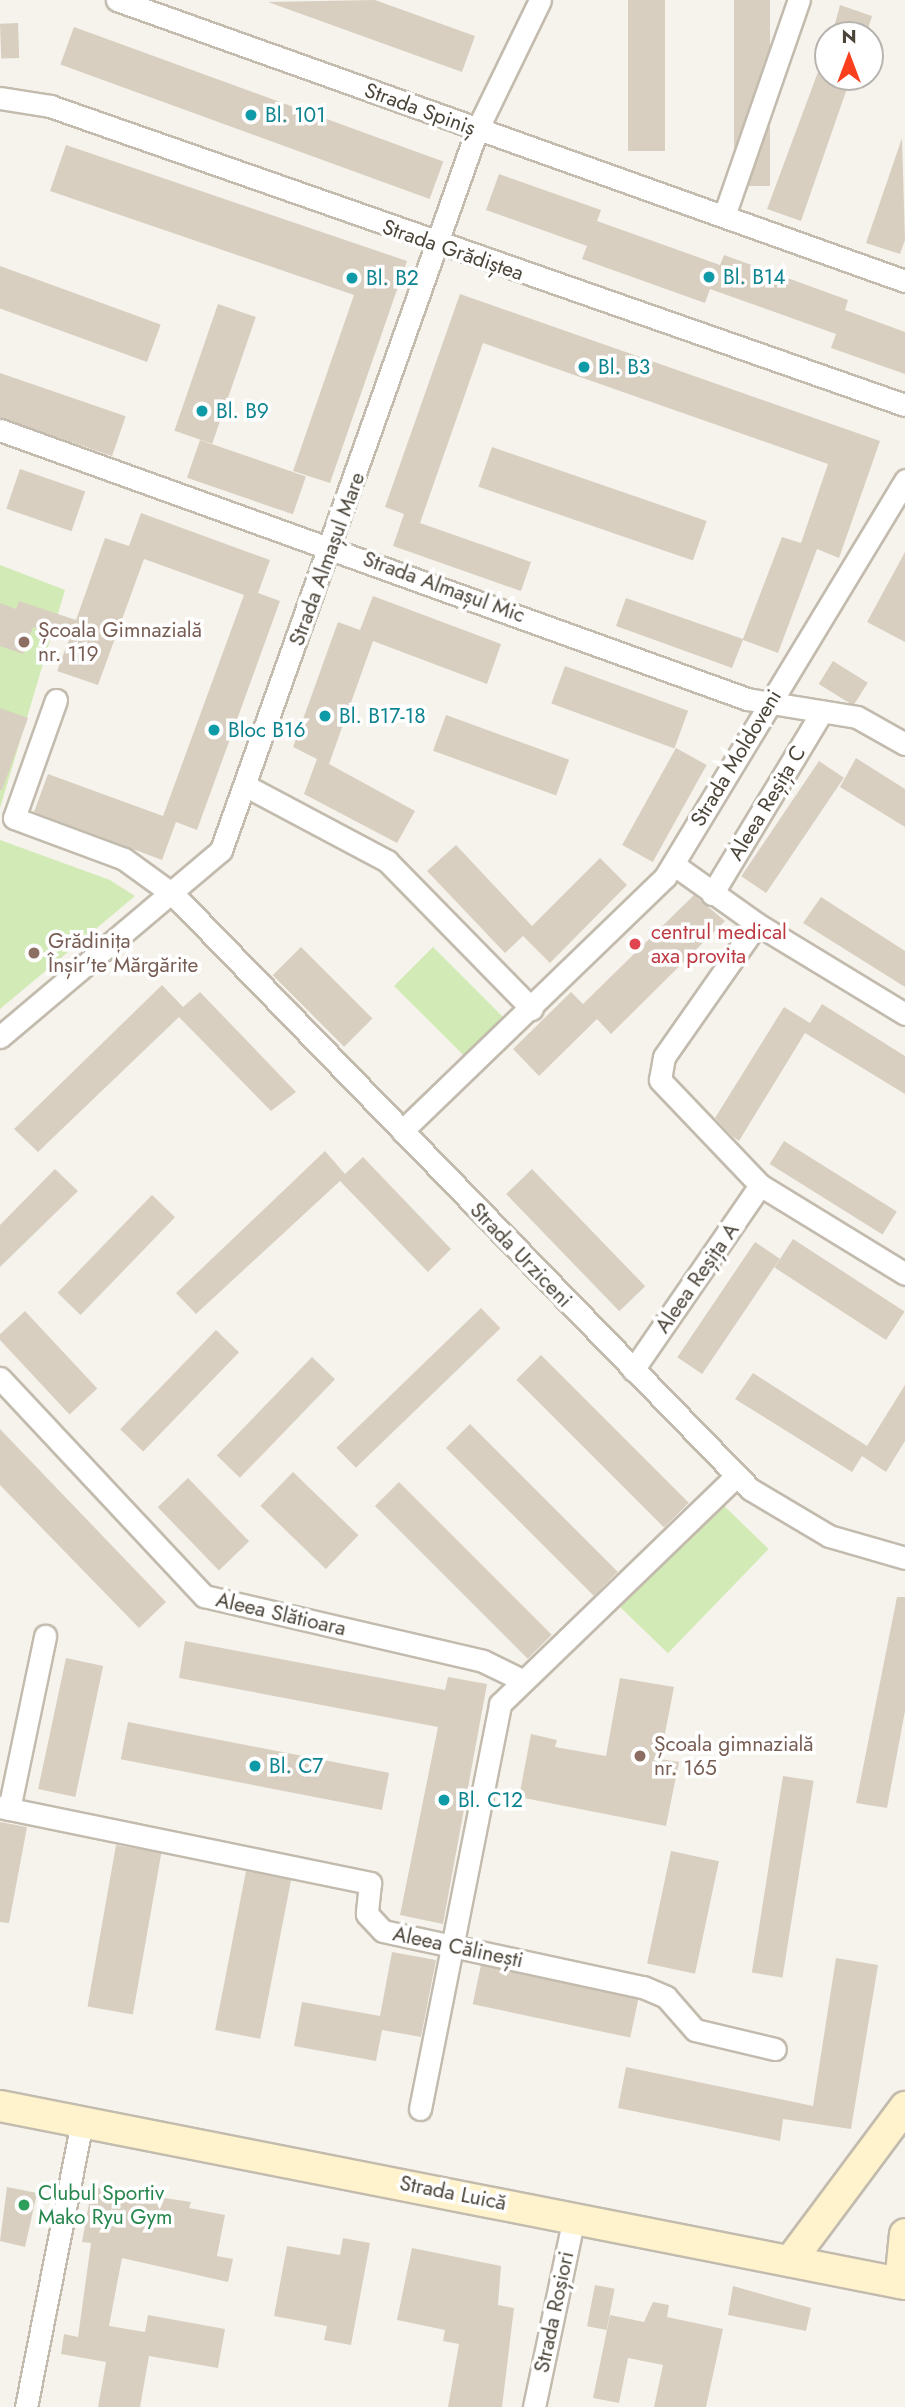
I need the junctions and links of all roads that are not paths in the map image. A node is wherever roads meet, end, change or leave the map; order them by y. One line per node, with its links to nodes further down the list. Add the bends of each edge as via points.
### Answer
1 (117, 0): 5 (street, Strada Spiniș)
2 (540, 0): 5 (street, Strada Almașul Mare)
3 (799, 0): 6 (street)
4 (0, 98): 7 (street, Strada Grădiștea, via 50,106)
5 (477, 130): 6 (street, Strada Spiniș); 7 (street, Strada Almașul Mare)
6 (724, 216): 8 (street, Strada Spiniș)
7 (437, 245): 9 (street, Strada Grădiștea); 12 (street, Strada Almașul Mare)
8 (905, 281)
9 (905, 405)
10 (0, 430): 12 (street, Strada Almașul Mic)
11 (905, 480): 14 (street, Strada Moldoveni)
12 (332, 547): 14 (street, Strada Almașul Mic); 17 (street, Strada Almașul Mare)
13 (56, 700): 20 (street, Strada Urziceni, via 14,818 124,859)
14 (768, 705): 15 (street); 18 (street, Strada Moldoveni)
15 (822, 712): 16 (street, via 857,717); 19 (street, Aleea Reșița C)
16 (905, 744)
17 (246, 786): 20 (street, Strada Almașul Mare, via 221,850); 22 (street, via 387,861)
18 (673, 864): 19 (street); 22 (street, Strada Moldoveni)
19 (712, 894): 21 (street)
20 (174, 895): 24 (street, Strada Almașul Mare); 25 (street, Strada Urziceni)
21 (757, 924): 23 (street); 26 (street, via 659,1071 677,1104)
22 (532, 1009): 25 (street, Strada Moldoveni)
23 (905, 1014)
24 (0, 1037)
25 (402, 1131): 28 (street, Strada Urziceni)
26 (756, 1182): 27 (street); 28 (street, Aleea Reșița A)
27 (905, 1273)
28 (633, 1370): 30 (street, Strada Urziceni)
29 (0, 1378): 33 (street, Aleea Slătioara, via 204,1596 483,1661)
30 (736, 1476): 31 (street, Strada Urziceni, via 798,1522 856,1547); 33 (street)
31 (905, 1558)
32 (46, 1636): 34 (street)
33 (522, 1681): 35 (street, via 495,1718)
34 (5, 1808): 35 (street, Aleea Călinești, via 370,1883 372,1924)
35 (451, 1946): 36 (street, Aleea Călinești, via 643,1987 666,1997 695,2030); 39 (street)
36 (775, 2049)
37 (0, 2106): 40 (main road, Strada Luică)
38 (905, 2107): 43 (main road)
39 (420, 2109)
40 (82, 2122): 41 (main road, Strada Luică); 45 (street)
41 (574, 2217): 43 (main road, Strada Luică); 46 (street, Strada Roșiori)
42 (905, 2234): 44 (main road)
43 (790, 2260): 44 (main road, Strada Luică)
44 (902, 2284)
45 (26, 2407)
46 (534, 2407)

